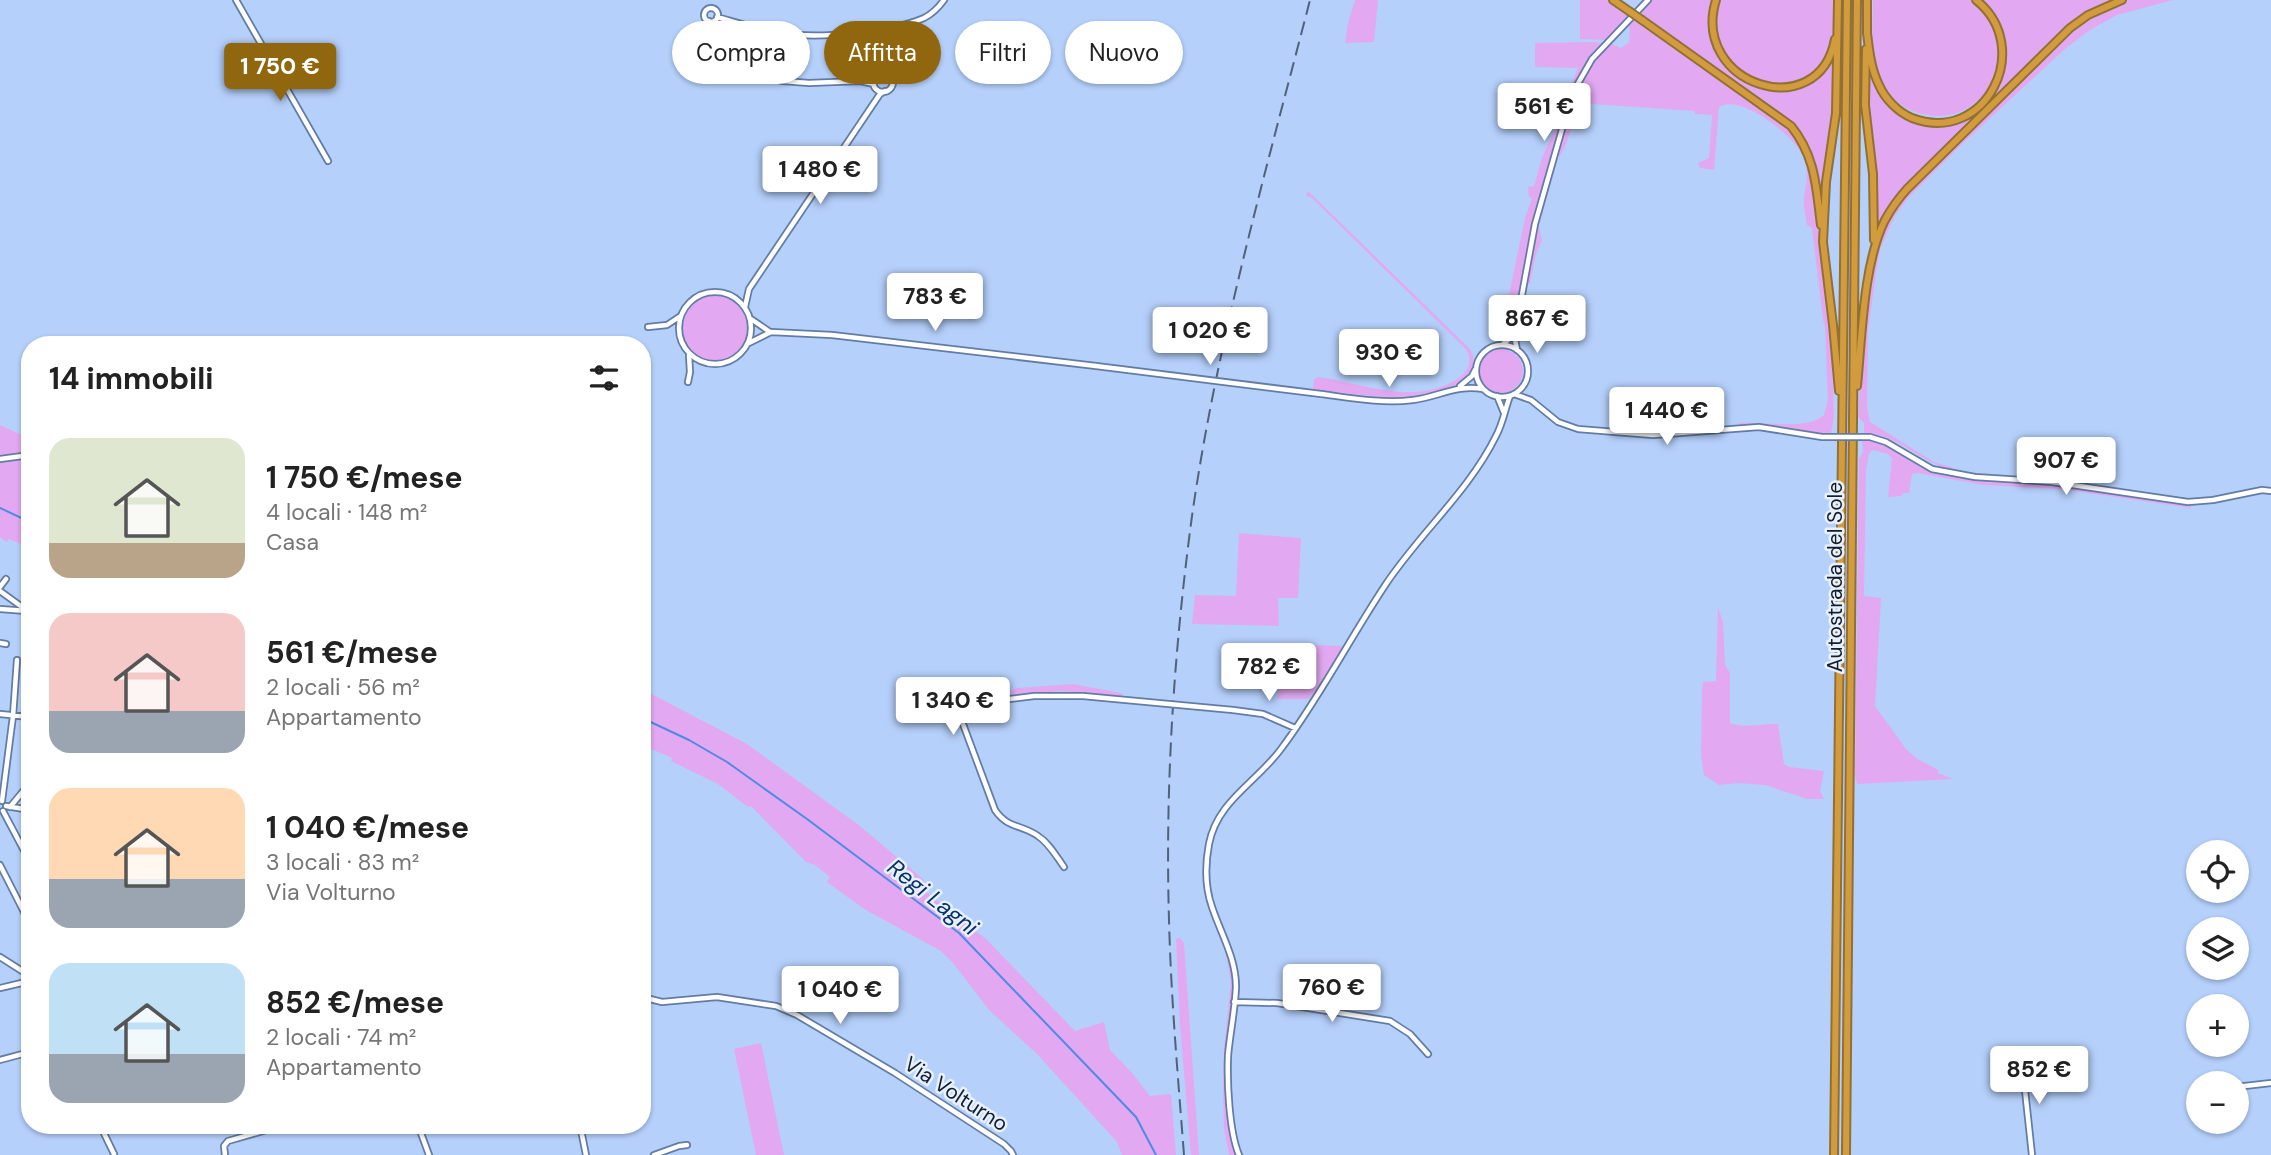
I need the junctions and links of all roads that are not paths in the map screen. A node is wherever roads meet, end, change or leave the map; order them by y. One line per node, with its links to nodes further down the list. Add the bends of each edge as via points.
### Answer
1 (236, 0): 21 (street)
2 (1613, 0): 22 (highway, bridge, via 1791,126 1812,163)
3 (1648, 0): 29 (street, via 1592,59 1572,94 1535,225)
4 (1716, 0): 13 (highway, via 1712,21 1723,59 1740,77 1764,86 1792,86 1819,72 1833,49)
5 (1838, 0): 13 (highway)
6 (1847, 0): 46 (highway, Autostrada del Sole)
7 (1857, 0): 45 (highway, Autostrada del Sole)
8 (1867, 0): 15 (highway)
9 (1976, 0): 15 (highway, via 1998,27 2002,60 1990,96 1967,116 1952,121 1922,121 1897,109 1880,88)
10 (2122, 0): 23 (highway, via 2070,28 1906,190 1884,222)
11 (942, 2): 12 (street, via 923,19 833,36 781,33)
12 (717, 17): 14 (street); 14 (street, via 715,9 708,8 704,15)
13 (1838, 20): 22 (highway, via 1836,113)
14 (709, 21)
15 (1867, 33): 23 (highway, via 1865,104 1873,174)
16 (870, 84): 18 (street)
17 (892, 84): 19 (street)
18 (874, 85): 19 (street); 20 (street)
19 (885, 91): 20 (street)
20 (870, 109): 24 (street)
21 (328, 161)
22 (1823, 242): 46 (highway)
23 (1873, 253): 45 (highway)
24 (749, 289): 25 (street); 26 (street)
25 (732, 296): 26 (street); 27 (street, via 705,293 688,304)
26 (745, 307): 28 (street)
27 (681, 316): 30 (street, via 667,325); 35 (street, via 680,338)
28 (751, 319): 31 (street); 32 (street)
29 (1517, 322): 33 (street, via 1511,337); 34 (street)
30 (648, 327)
31 (771, 332): 32 (street); 39 (street, bridge, via 868,338 1396,402)
32 (749, 343): 35 (street, via 737,357 720,364 706,363)
33 (1500, 345): 34 (street); 36 (street, via 1485,351)
34 (1517, 350): 38 (street, via 1527,365)
35 (689, 353): 37 (street)
36 (1476, 369): 39 (street); 40 (street)
37 (688, 382)
38 (1524, 384): 41 (street); 43 (street)
39 (1458, 388): 40 (street)
40 (1483, 389): 42 (street)
41 (1512, 395): 42 (street); 43 (street); 44 (street)
42 (1497, 396): 44 (street)
43 (1531, 400): 49 (street, bridge, via 1558,422 1578,429 1667,435 1759,426 1822,437 1870,437 1932,468 1975,477 2052,482 2188,502)
44 (1504, 414): 59 (street, via 1477,466 1388,582)
45 (1852, 422): 92 (highway, Autostrada del Sole)
46 (1842, 431): 91 (highway, Autostrada del Sole)
47 (21, 456): 48 (street)
48 (0, 459)
49 (2271, 491)
50 (6, 579): 51 (street)
51 (0, 589): 52 (street)
52 (21, 605)
53 (0, 609): 54 (street)
54 (21, 610)
55 (17, 660): 57 (street)
56 (0, 714): 57 (street)
57 (13, 716): 58 (street); 61 (street)
58 (21, 716)
59 (1295, 728): 65 (street, bridge, via 1263,715 1233,710 1083,696 1034,696 960,705 957,709 995,810 1007,823 1047,843); 72 (street, via 1266,767 1228,803 1209,842 1208,892 1232,959)
60 (21, 792): 62 (street)
61 (1, 801): 62 (street)
62 (5, 809): 63 (street)
63 (21, 843)
64 (0, 865): 66 (street)
65 (1064, 867)
66 (21, 906)
67 (0, 957): 68 (street)
68 (21, 972)
69 (21, 981): 70 (street)
70 (0, 987)
71 (651, 999): 89 (street, Via Volturno, via 717,997 776,1006 797,1015 895,1073 1004,1144)
72 (1234, 1002): 74 (street, via 1277,1003 1390,1021); 90 (street, via 1228,1058 1232,1125)
73 (21, 1054): 75 (street)
74 (1428, 1054)
75 (0, 1060)
76 (2271, 1083): 78 (street)
77 (2014, 1085): 93 (street, via 2025,1090)
78 (2249, 1086)
79 (104, 1134): 84 (street)
80 (252, 1134): 85 (street, via 228,1141)
81 (421, 1134): 86 (street)
82 (582, 1134): 87 (street)
83 (687, 1145): 88 (street)
84 (114, 1154)
85 (225, 1155)
86 (429, 1155)
87 (586, 1155)
88 (654, 1155)
89 (1013, 1155)
90 (1239, 1155)
91 (1834, 1155)
92 (1846, 1155)
93 (2032, 1155)

